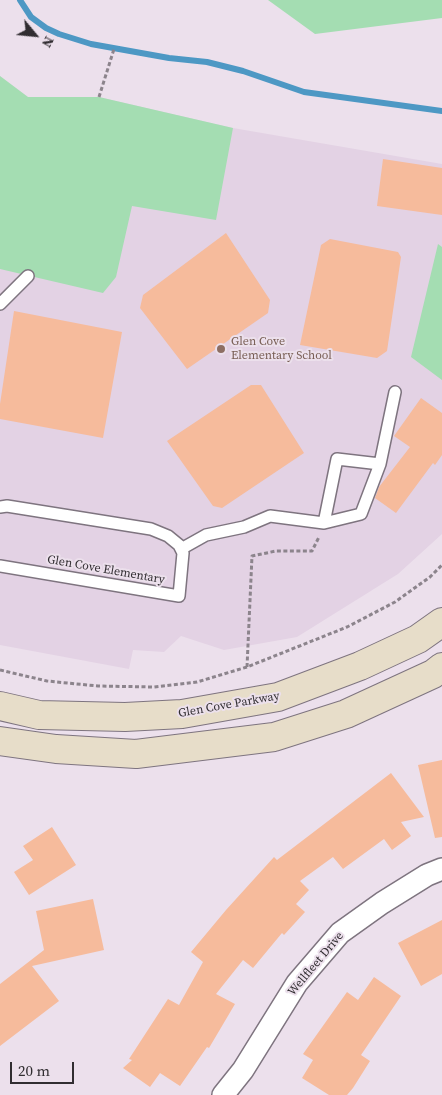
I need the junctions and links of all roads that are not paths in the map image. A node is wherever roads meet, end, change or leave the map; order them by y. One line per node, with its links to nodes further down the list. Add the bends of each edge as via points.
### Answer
1 (28, 276): 2 (lane)
2 (0, 304)
3 (395, 392): 4 (lane)
4 (380, 464): 6 (lane, via 361,514); 6 (lane, via 336,459)
5 (0, 507): 7 (lane, via 151,529 168,536)
6 (324, 523): 7 (lane, via 270,516 244,527 206,536)
7 (181, 549): 8 (lane, Glen Cove Elementary, via 179,596)
8 (0, 566)
9 (442, 622): 11 (main road, Glen Cove Parkway, via 418,639 360,666 278,697 182,714 125,717 39,715)
10 (442, 667): 12 (main road, via 346,714 264,738 136,754 56,749)
11 (0, 706)
12 (0, 741)
13 (442, 869): 14 (street, Wellfleet Drive, via 427,875 340,932 297,983)
14 (224, 1095)

